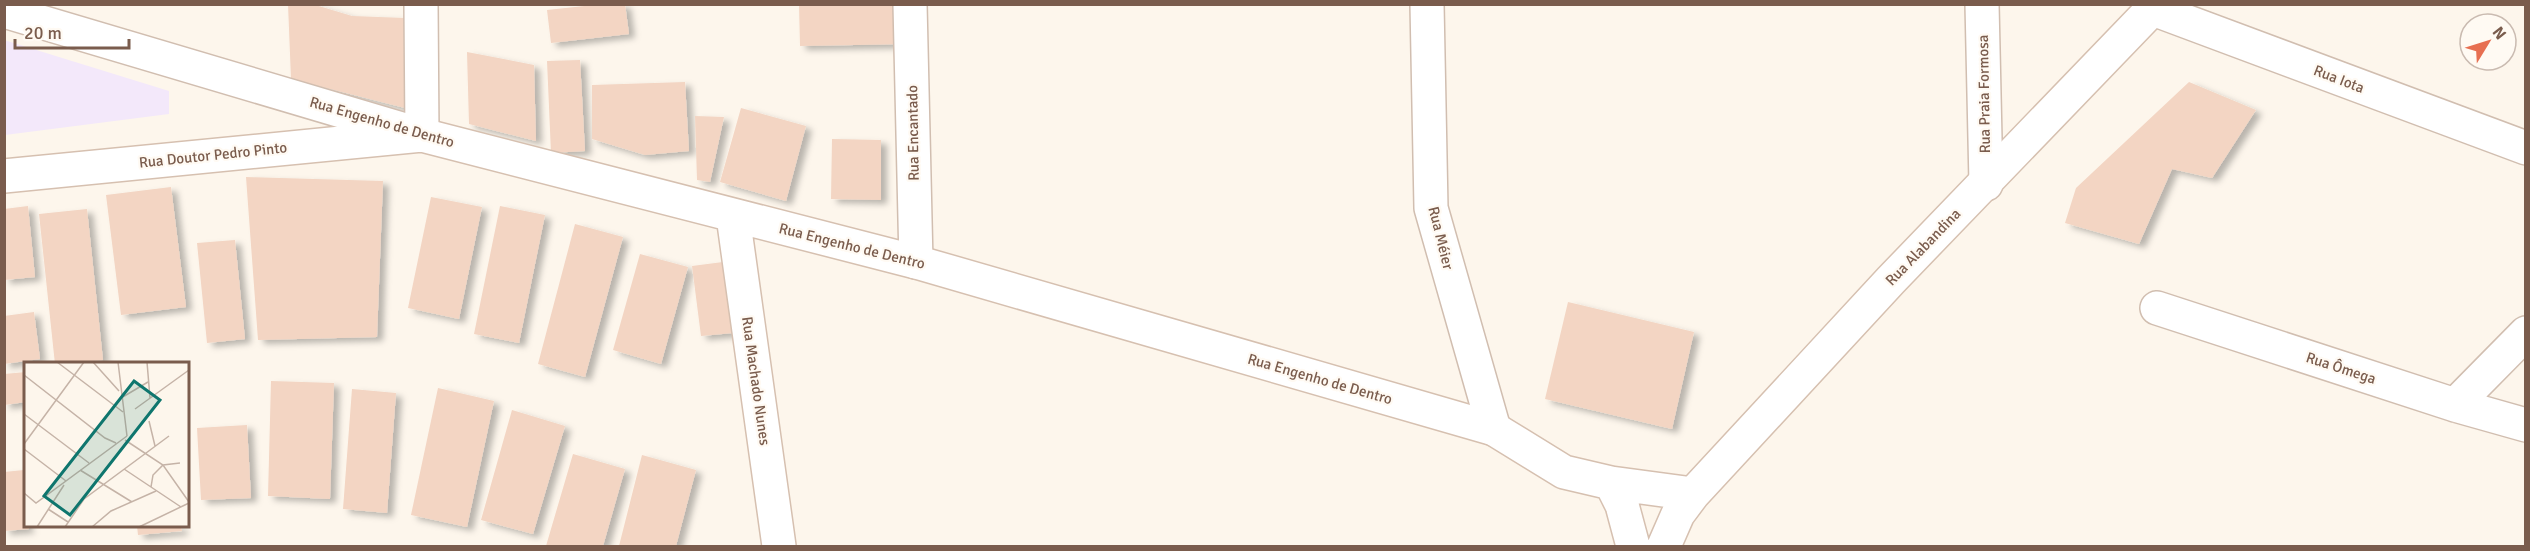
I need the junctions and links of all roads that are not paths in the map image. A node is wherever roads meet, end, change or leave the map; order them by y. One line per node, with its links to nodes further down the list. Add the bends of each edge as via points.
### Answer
1 (421, 4): 7 (street)
2 (910, 4): 12 (street, Rua Encantado)
3 (1427, 4): 17 (street, Rua Méier, via 1431,208)
4 (1982, 4): 10 (street, Rua Praia Formosa)
5 (2155, 7): 8 (street, Rua Iota); 10 (street, Rua Alabandina)
6 (4, 10): 7 (street, Rua Engenho de Dentro)
7 (422, 135): 9 (street, Rua Doutor Pedro Pinto); 11 (street, Rua Engenho de Dentro)
8 (2526, 148)
9 (4, 176)
10 (1986, 184): 19 (street, Rua Alabandina, via 1891,280)
11 (733, 216): 12 (street, Rua Engenho de Dentro); 20 (street, Rua Machado Nunes)
12 (916, 262): 17 (street, Rua Engenho de Dentro)
13 (2157, 308): 15 (street, Rua Ômega)
14 (2526, 333): 15 (street)
15 (2455, 405): 16 (street, Rua Ômega)
16 (2526, 425)
17 (1494, 429): 18 (street, Rua Engenho de Dentro, via 1564,472)
18 (1611, 483): 19 (street, Rua Engenho de Dentro); 21 (street, via 1622,505)
19 (1693, 494): 22 (street, Rua Alabandina, via 1678,514)
20 (779, 546)
21 (1633, 546)
22 (1664, 546)

